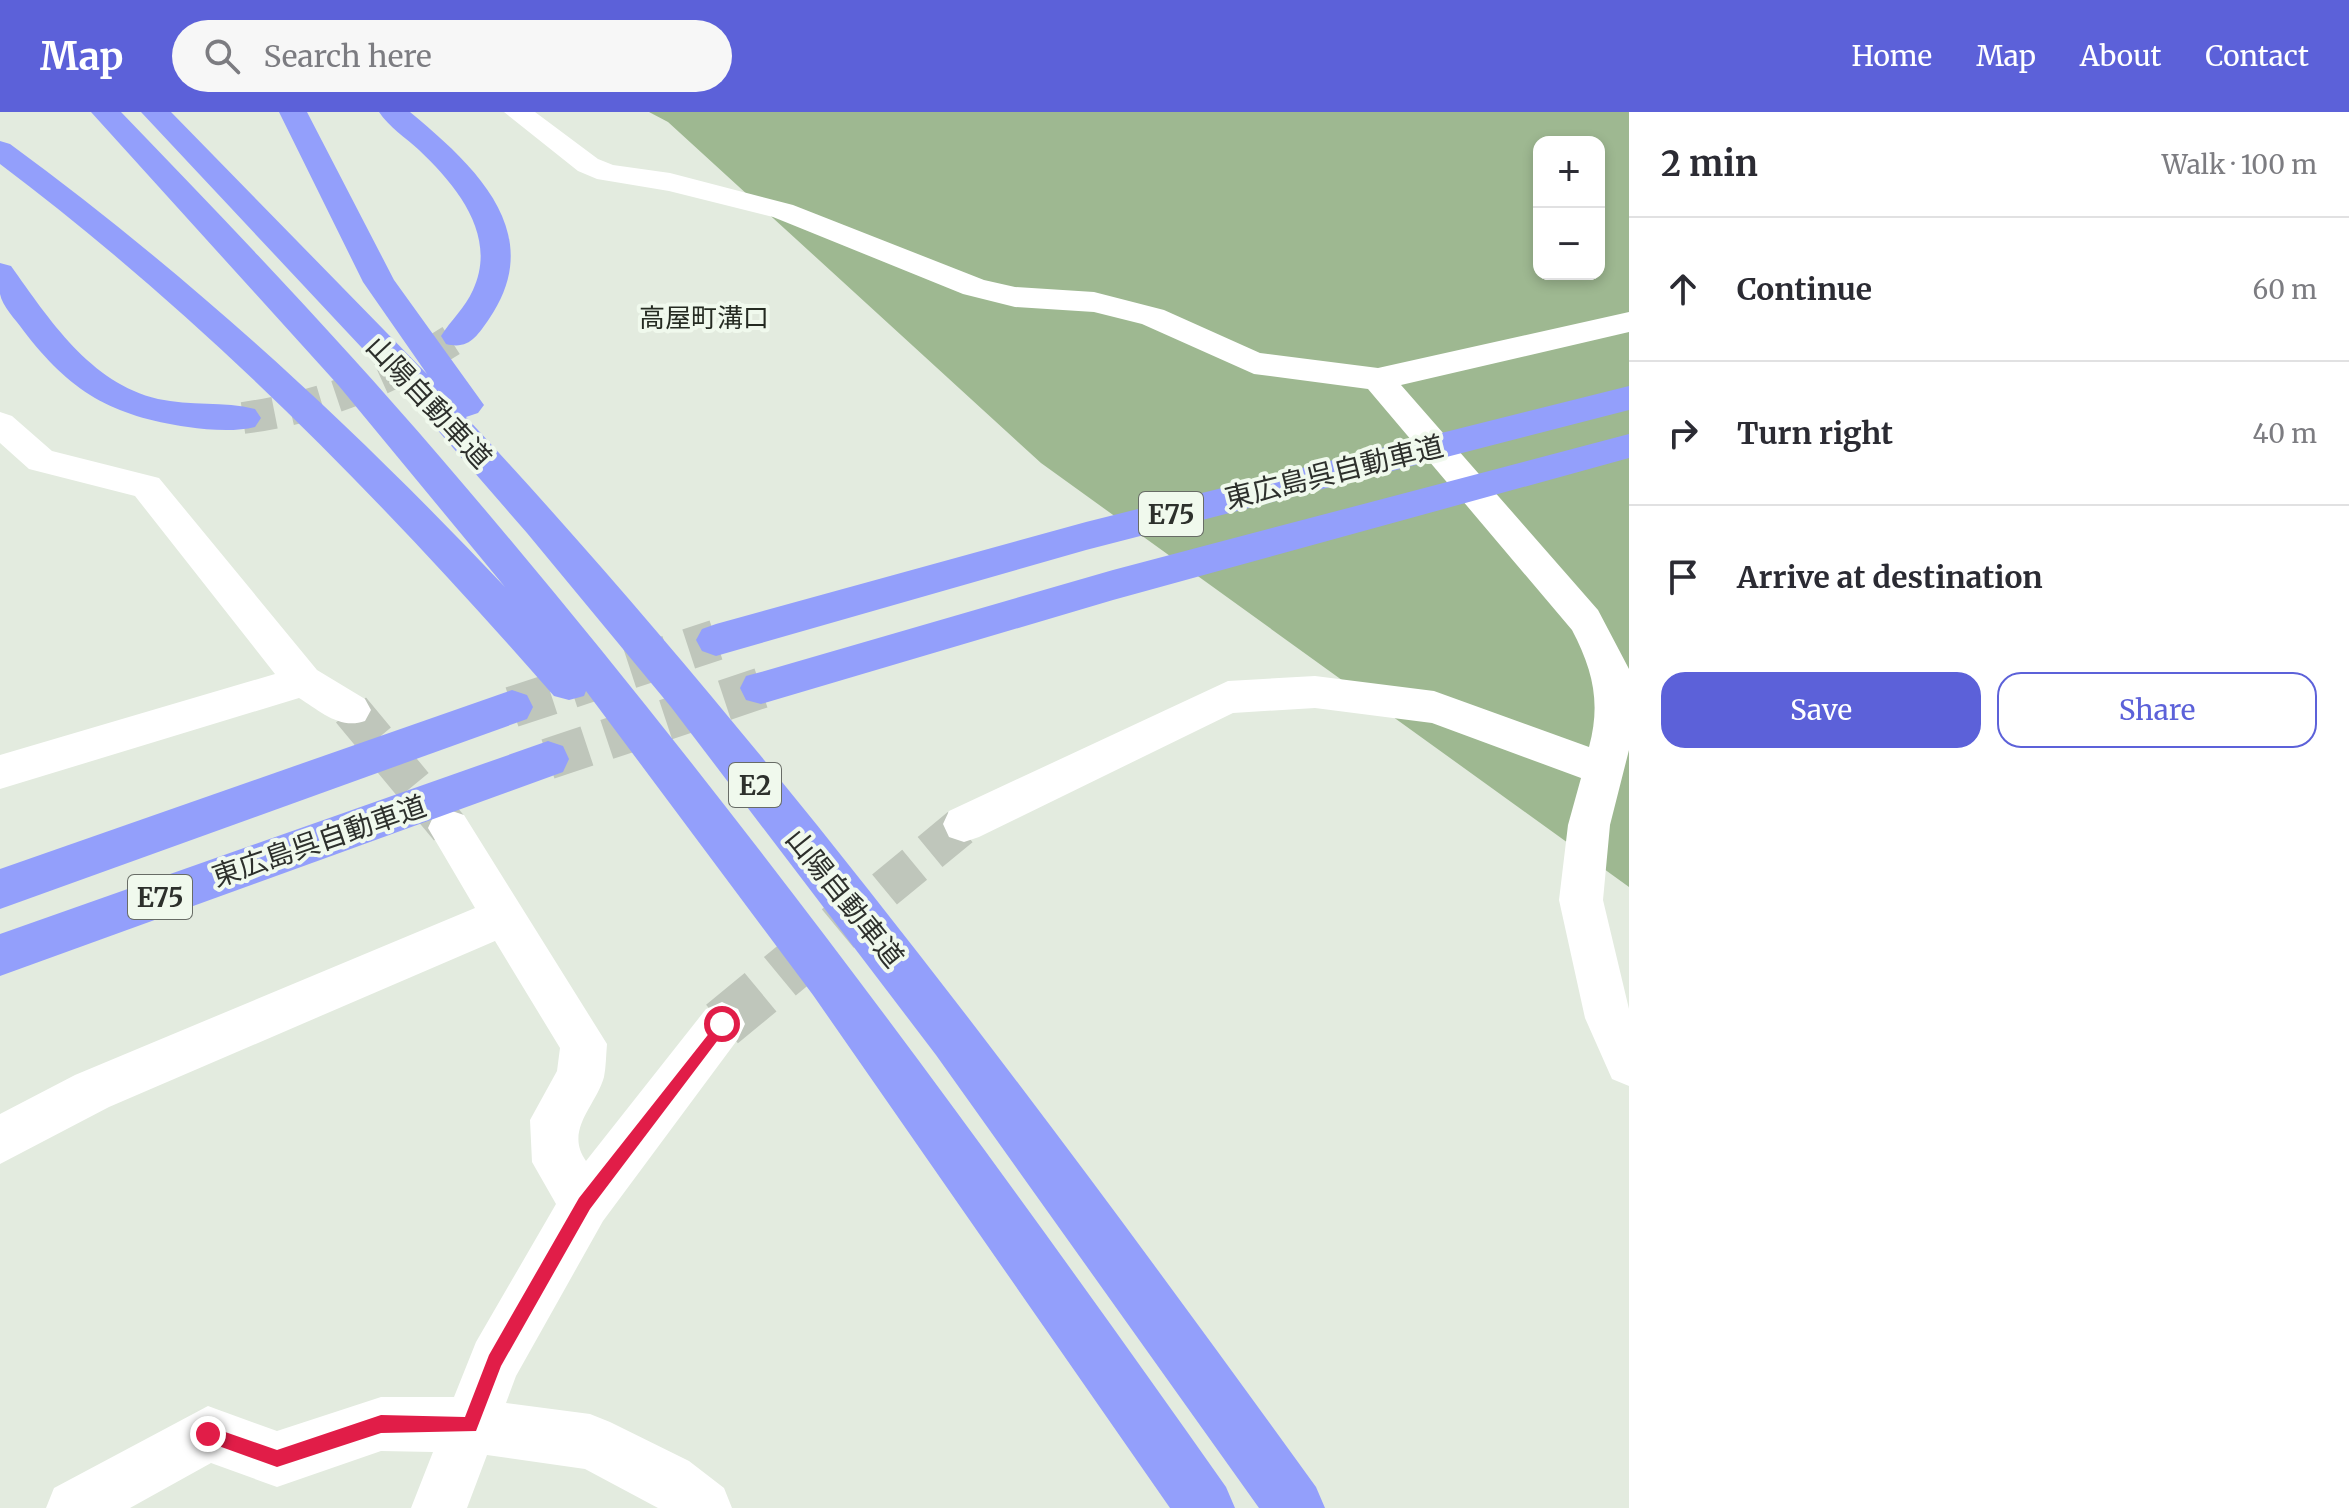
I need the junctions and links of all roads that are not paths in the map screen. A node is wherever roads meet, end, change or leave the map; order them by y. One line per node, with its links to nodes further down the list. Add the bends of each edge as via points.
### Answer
1 (105, 112): 33 (highway, 山陽自動車道 / E2, via 427,465)
2 (155, 112): 15 (highway, 山陽自動車道 / E2)
3 (293, 112): 15 (highway, via 379,282 494,441)
4 (393, 112): 9 (highway, via 469,187 487,216 496,246 494,277 481,308)
5 (518, 112): 10 (street, via 588,165 607,173 670,182 783,211 974,287 1015,297 1094,302 1153,317 1254,363)
6 (0, 150): 33 (highway, via 137,252 349,451 514,622)
7 (0, 273): 12 (highway, via 48,344 79,375 115,398 167,414)
8 (1629, 322): 10 (street)
9 (458, 336)
10 (1378, 379): 22 (street, via 1585,620 1614,683 1617,718)
11 (1629, 398): 16 (highway, 東広島呉自動車道 / E75, via 1101,532)
12 (243, 418)
13 (0, 424): 17 (street, via 41,460 147,487)
14 (1629, 446): 18 (highway, 東広島呉自動車道 / E75, via 1113,585)
15 (527, 509): 43 (highway, 山陽自動車道 / E2, via 603,596 917,988)
16 (716, 640)
17 (303, 681): 20 (street); 23 (street)
18 (761, 688)
19 (512, 707): 24 (highway, E75)
20 (351, 710)
21 (548, 759): 27 (highway, 東広島呉自動車道 / E75)
22 (1606, 770): 25 (street, via 1434,707 1315,692 1228,697); 35 (street, via 1589,825 1581,900 1608,1018)
23 (0, 772)
24 (298, 781): 28 (highway); 29 (highway, E75)
25 (964, 824)
26 (449, 828): 30 (street)
27 (320, 841): 31 (highway, 東広島呉自動車道 / E75); 32 (highway)
28 (0, 870)
29 (0, 889)
30 (502, 917): 36 (street, via 92,1091); 37 (street, via 584,1044 580,1077 554,1120 557,1162)
31 (0, 955)
32 (0, 974)
33 (838, 988): 42 (highway, 山陽自動車道 / E2)
34 (722, 1024): 37 (street)
35 (1629, 1063)
36 (0, 1140)
37 (585, 1203): 38 (street, via 495,1361)
38 (470, 1425): 39 (street, via 381,1424 277,1459 208,1434); 40 (street); 41 (street, via 590,1442 669,1481)
39 (74, 1508)
40 (439, 1508)
41 (704, 1508)
42 (1205, 1508)
43 (1295, 1508)

